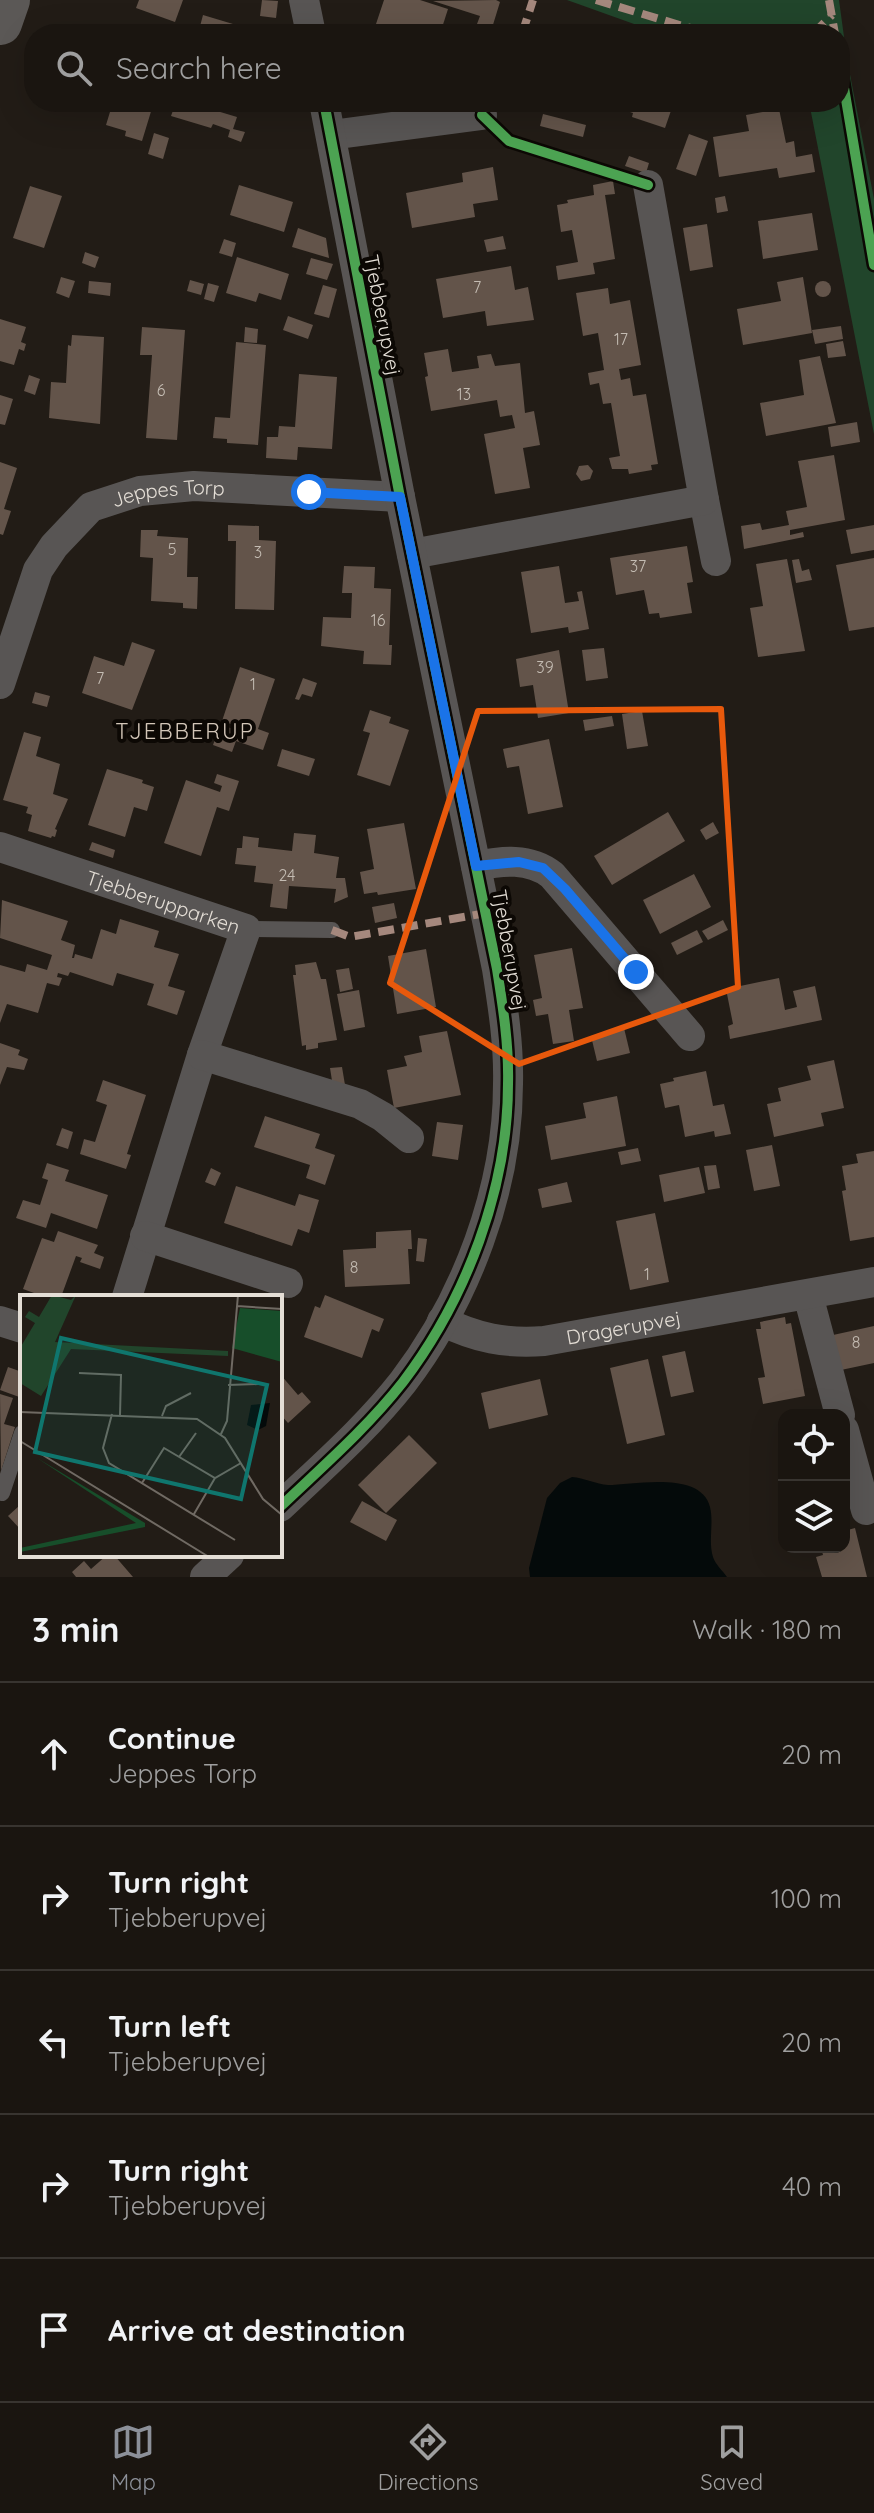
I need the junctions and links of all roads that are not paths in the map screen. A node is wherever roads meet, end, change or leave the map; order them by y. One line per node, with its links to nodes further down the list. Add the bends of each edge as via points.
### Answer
1 (8, 0): 3 (street)
2 (304, 0): 4 (street)
3 (0, 23)
4 (309, 24)
5 (326, 112): 7 (street, Tjebberupvej)
6 (482, 115): 7 (street)
7 (331, 135): 9 (street, Tjebberupvej)
8 (648, 185): 10 (street)
9 (400, 497): 11 (street, Tjebberupvej); 13 (street, Jeppes Torp, via 194,486 140,491 91,507 38,570)
10 (704, 500): 11 (street); 12 (street)
11 (412, 554): 15 (street, Tjebberupvej)
12 (716, 561)
13 (0, 684)
14 (0, 847): 16 (street, Tjebberupparken)
15 (476, 866): 18 (street, Tjebberupvej, via 519,862 552,875); 27 (street, Tjebberupvej, via 506,1026 506,1121 481,1236)
16 (246, 929): 17 (lane); 19 (street, Tjebberupparken)
17 (332, 930)
18 (690, 1036)
19 (202, 1055): 20 (street, via 360,1104); 21 (street, Tjebberupparken)
20 (409, 1138)
21 (145, 1236): 23 (street); 24 (street, Tjebberupparken)
22 (874, 1282): 25 (street, Dragerupvej)
23 (288, 1283)
24 (128, 1295)
25 (808, 1295): 27 (street, Dragerupvej, via 533,1342 482,1338); 29 (street)
26 (0, 1321): 28 (street)
27 (442, 1321): 33 (street, Tjebberupvej, via 401,1384)
28 (20, 1327)
29 (838, 1409)
30 (20, 1439): 32 (lane)
31 (850, 1452): 34 (street)
32 (2, 1493)
33 (282, 1505)
34 (866, 1510)
35 (227, 1557): 36 (street)
36 (205, 1577)

